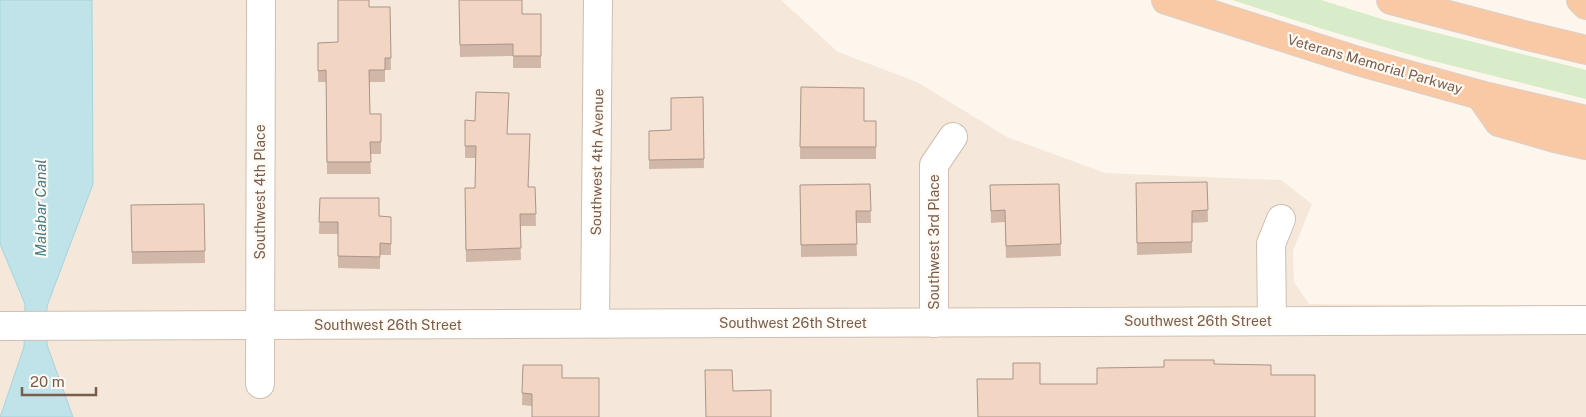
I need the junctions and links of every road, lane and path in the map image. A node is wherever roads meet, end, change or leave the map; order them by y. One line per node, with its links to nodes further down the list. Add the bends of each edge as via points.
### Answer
1 (261, 0): 18 (street, Southwest 4th Place)
2 (598, 0): 15 (street, Southwest 4th Avenue)
3 (1166, 0): 8 (highway, Veterans Memorial Parkway, via 1358,61)
4 (1391, 0): 7 (highway)
5 (1581, 0): 6 (highway)
6 (1586, 5)
7 (1586, 50)
8 (1480, 95): 9 (highway, Veterans Memorial Parkway); 11 (highway, via 1499,122)
9 (1586, 120)
10 (953, 137): 16 (street, Southwest 3rd Place, via 934,165)
11 (1586, 145)
12 (1281, 219): 14 (street, via 1271,244)
13 (1586, 320): 14 (street, Southwest 26th Street)
14 (1272, 321): 16 (street, Southwest 26th Street)
15 (595, 323): 16 (street, Southwest 26th Street); 18 (street, Southwest 26th Street)
16 (934, 323)
17 (0, 326): 18 (street, Southwest 26th Street)
18 (259, 326): 19 (street, Southwest 4th Place)
19 (260, 384)

